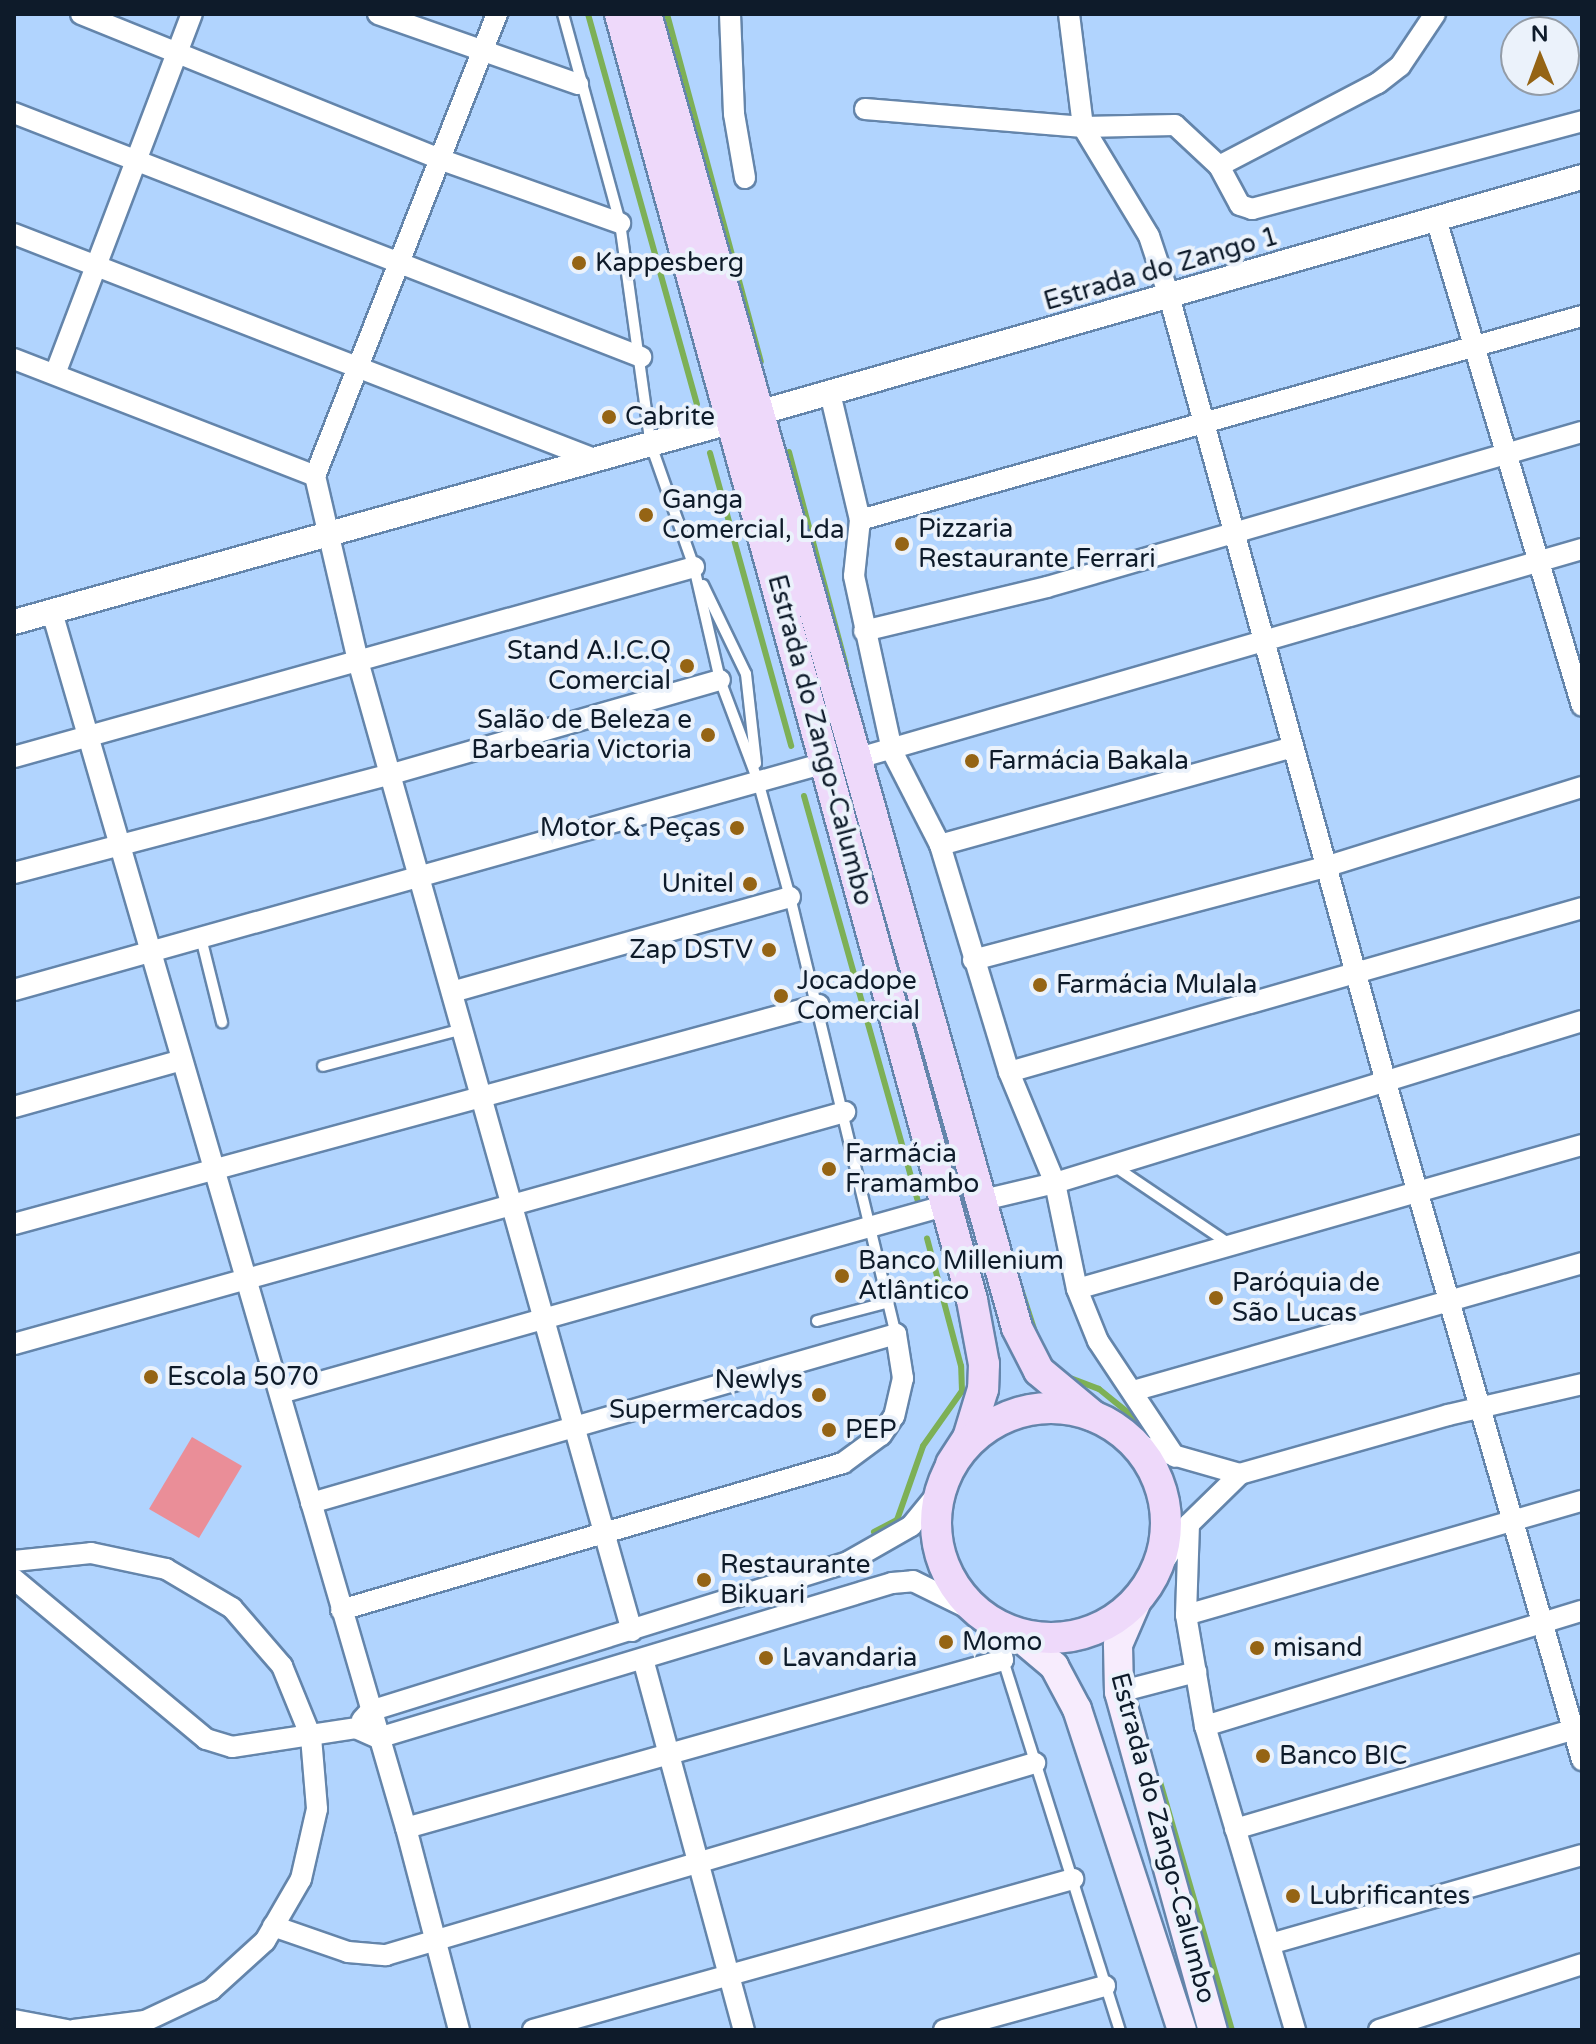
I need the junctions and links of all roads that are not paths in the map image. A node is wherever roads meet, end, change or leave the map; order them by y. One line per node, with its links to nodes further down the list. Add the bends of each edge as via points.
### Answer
1 (81, 14): 11 (street)
2 (192, 14): 11 (street)
3 (378, 14): 12 (street)
4 (497, 14): 12 (street)
5 (563, 14): 13 (lane)
6 (620, 14): 36 (main road, Estrada do Zango-Calumbo)
7 (646, 14): 36 (main road, Estrada do Zango-Calumbo)
8 (730, 14): 22 (street, via 734,114)
9 (1069, 14): 17 (street)
10 (1435, 14): 20 (street, via 1400,66 1378,83)
11 (177, 51): 18 (street); 19 (street)
12 (481, 52): 13 (street); 19 (street)
13 (578, 84): 24 (lane)
14 (865, 109): 17 (street)
15 (14, 113): 18 (street)
16 (1582, 121): 20 (street, via 1269,207 1240,205)
17 (1083, 127): 20 (street, via 1175,125); 28 (street, via 1149,236)
18 (135, 157): 26 (street); 27 (street)
19 (442, 160): 24 (street); 26 (street)
20 (1219, 166)
21 (1582, 177): 23 (street, Estrada do Zango 1)
22 (745, 178)
23 (1436, 219): 28 (street, Estrada do Zango 1); 30 (street)
24 (620, 223): 31 (lane)
25 (14, 234): 27 (street)
26 (402, 261): 31 (street); 33 (street)
27 (93, 264): 33 (street); 34 (street)
28 (1169, 296): 35 (street, Estrada do Zango 1); 37 (street)
29 (1582, 316): 30 (street)
30 (1473, 346): 37 (street); 40 (street)
31 (641, 357): 39 (lane)
32 (14, 359): 34 (street)
33 (359, 366): 41 (street); 42 (street)
34 (55, 374): 42 (street)
35 (830, 393): 36 (street, Estrada do Zango 1); 43 (street)
36 (744, 417): 39 (street, Estrada do Zango 1); 61 (main road, Estrada do Zango-Calumbo); 62 (main road, Estrada do Zango-Calumbo)
37 (1201, 424): 43 (street); 44 (street)
38 (1582, 432): 40 (street)
39 (651, 445): 41 (street, Estrada do Zango 1); 48 (lane)
40 (1505, 453): 44 (street); 47 (street)
41 (594, 459): 45 (street, Estrada do Zango 1)
42 (315, 476): 45 (street)
43 (860, 520): 51 (street, via 854,576)
44 (1231, 531): 51 (street, via 1047,587); 52 (street)
45 (328, 534): 49 (street, Estrada do Zango 1); 53 (street)
46 (1582, 549): 47 (street)
47 (1536, 562): 52 (street); 54 (street)
48 (694, 567): 53 (street); 55 (lane); 64 (lane, via 746,674)
49 (52, 612): 50 (street, Estrada do Zango 1); 57 (street)
50 (14, 622)
51 (864, 631): 59 (street)
52 (1263, 641): 58 (street); 59 (street)
53 (358, 661): 57 (street); 63 (street)
54 (1577, 667): 56 (street)
55 (720, 680): 63 (street); 64 (lane)
56 (1582, 706)
57 (85, 740): 60 (street); 67 (street)
58 (1293, 747): 66 (street); 68 (street)
59 (892, 751): 61 (street); 66 (street)
60 (14, 757)
61 (855, 759): 95 (main road, Estrada do Zango-Calumbo)
62 (825, 763): 64 (street); 96 (main road, Estrada do Zango-Calumbo)
63 (392, 774): 67 (street); 70 (street)
64 (758, 781): 70 (street); 71 (lane)
65 (1582, 787): 68 (street)
66 (940, 845): 75 (street)
67 (118, 846): 69 (street); 74 (street)
68 (1328, 866): 75 (street); 76 (street)
69 (14, 873)
70 (418, 877): 73 (street); 78 (street)
71 (790, 897): 78 (street); 79 (lane)
72 (1582, 908): 76 (street)
73 (201, 938): 74 (street); 81 (lane)
74 (150, 952): 77 (street); 83 (street)
75 (973, 960): 85 (street)
76 (1356, 970): 85 (street); 86 (street)
77 (14, 990)
78 (452, 992): 82 (street)
79 (819, 1005): 87 (street); 89 (lane)
80 (1582, 1021): 86 (street)
81 (222, 1022)
82 (463, 1029): 84 (lane); 87 (street)
83 (182, 1060): 88 (street); 92 (street)
84 (323, 1066)
85 (1009, 1072): 93 (street)
86 (1386, 1083): 91 (street); 94 (street)
87 (484, 1100): 92 (street); 97 (street)
88 (14, 1107)
89 (845, 1112): 97 (street); 99 (lane)
90 (1582, 1145): 94 (street)
91 (1114, 1166): 93 (street); 100 (lane)
92 (213, 1171): 98 (street); 102 (street)
93 (1055, 1183): 95 (street); 103 (street)
94 (1420, 1193): 100 (street); 105 (street)
95 (979, 1201): 114 (main road, Estrada do Zango-Calumbo, via 1028,1353 1054,1387)
96 (947, 1205): 99 (street); 118 (main road, Estrada do Zango-Calumbo, via 984,1364 979,1411)
97 (510, 1206): 102 (street); 106 (street)
98 (14, 1224)
99 (871, 1226): 104 (lane); 106 (street)
100 (1231, 1246): 103 (street)
101 (1582, 1263): 105 (street)
102 (245, 1280): 109 (street); 112 (street)
103 (1077, 1289): 111 (street, via 1098,1341)
104 (889, 1302): 107 (lane); 108 (lane)
105 (1449, 1303): 111 (street); 113 (street)
106 (544, 1318): 112 (street); 115 (street)
107 (817, 1321)
108 (896, 1334): 115 (street); 125 (street, via 901,1392 894,1416 863,1450 843,1463)
109 (14, 1344)
110 (1582, 1384): 113 (street)
111 (1133, 1391): 117 (street)
112 (281, 1393): 122 (street)
113 (1478, 1407): 119 (street); 123 (street)
114 (1093, 1416): 116 (main road); 118 (main road, via 1067,1409 1015,1413 969,1440)
115 (573, 1424): 122 (street); 125 (street)
116 (1126, 1435): 117 (street); 127 (main road, via 1146,1458 1164,1500 1165,1546)
117 (1175, 1457): 119 (street)
118 (951, 1464): 120 (main road)
119 (1240, 1474): 124 (street)
120 (938, 1493): 134 (street, via 911,1526 848,1562); 135 (main road, via 934,1527 940,1560)
121 (1582, 1501): 123 (street)
122 (311, 1503): 130 (street)
123 (1510, 1520): 132 (street); 133 (street)
124 (1189, 1524): 127 (street); 132 (street)
125 (606, 1537): 130 (street); 134 (street)
126 (14, 1559): 143 (street, via 91,1553 166,1569 219,1601 282,1666)
127 (1155, 1575): 129 (main road)
128 (14, 1579): 143 (street, via 206,1739 232,1747)
129 (1137, 1601): 135 (main road, via 1112,1622 1081,1635 1048,1639); 138 (main road, Estrada do Zango-Calumbo, via 1118,1645)
130 (341, 1610): 139 (street)
131 (1582, 1611): 133 (street)
132 (1186, 1615): 137 (street)
133 (1543, 1621): 140 (street); 142 (street)
134 (632, 1631): 139 (street)
135 (997, 1633): 136 (street, Estrada do Zango-Calumbo, via 944,1592 913,1581 860,1591); 145 (street); 147 (lane); 168 (main road, Estrada do Zango-Calumbo, via 1054,1666 1077,1709)
136 (643, 1659): 144 (street, Estrada do Zango-Calumbo); 145 (street)
137 (1196, 1672): 138 (street); 140 (street)
138 (1119, 1692): 169 (main road, Estrada do Zango-Calumbo)
139 (370, 1711): 141 (street); 144 (street)
140 (1205, 1726): 149 (street)
141 (356, 1728): 143 (street); 144 (street)
142 (1578, 1729): 146 (street); 149 (street)
143 (311, 1737): 153 (street, via 317,1809 301,1879)
144 (378, 1738): 148 (street)
145 (669, 1755): 148 (street); 151 (street)
146 (1582, 1760)
147 (1035, 1763): 151 (street); 152 (lane)
148 (406, 1828): 154 (street)
149 (1235, 1829): 155 (street)
150 (1582, 1855): 155 (street)
151 (698, 1862): 154 (street); 157 (street)
152 (1073, 1879): 157 (street); 158 (lane)
153 (273, 1926): 154 (street, via 348,1952 386,1955); 160 (street, via 265,1941 211,1990)
154 (434, 1937): 163 (street)
155 (1270, 1944): 170 (street)
156 (1582, 1964): 171 (street)
157 (727, 1972): 164 (street); 165 (street)
158 (1105, 1986): 166 (street); 167 (lane)
159 (14, 2020): 161 (street)
160 (147, 2025): 162 (street)
161 (67, 2030)
162 (74, 2030)
163 (459, 2030)
164 (533, 2030)
165 (744, 2030)
166 (944, 2030)
167 (1120, 2030)
168 (1182, 2030)
169 (1213, 2030)
170 (1295, 2030)
171 (1379, 2030)

